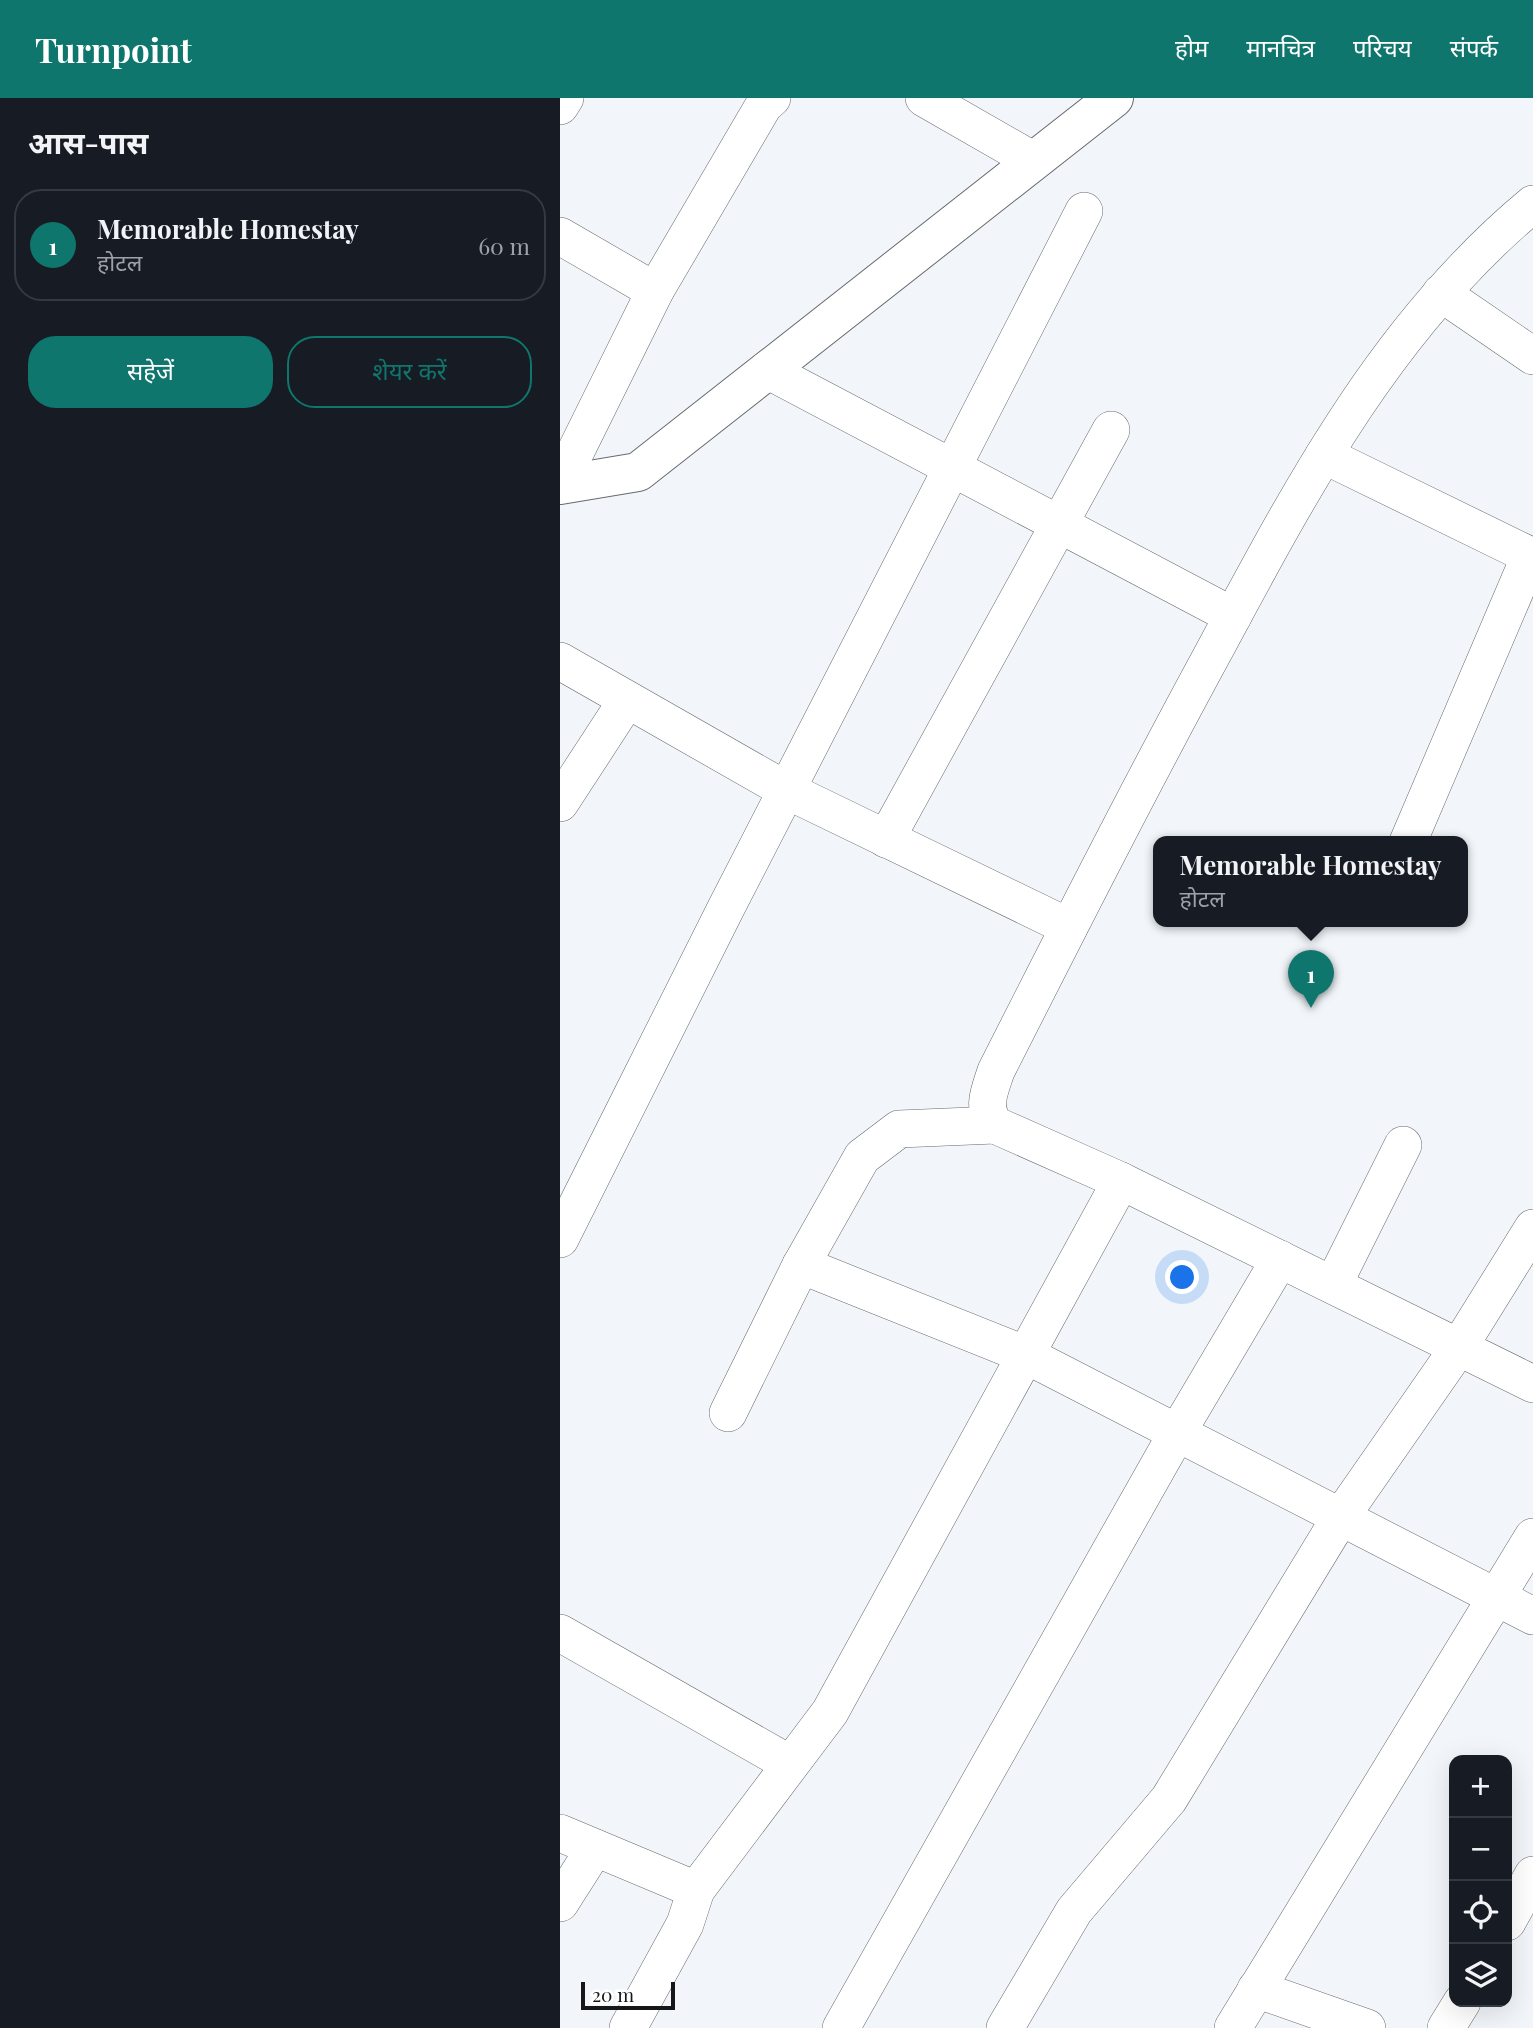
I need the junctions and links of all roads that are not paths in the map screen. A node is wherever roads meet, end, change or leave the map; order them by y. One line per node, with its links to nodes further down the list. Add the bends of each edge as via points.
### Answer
1 (565, 98): 5 (street)
2 (772, 98): 10 (street)
3 (924, 98): 6 (street)
4 (1114, 98): 6 (street)
5 (560, 106)
6 (1034, 161): 13 (street)
7 (1533, 204): 11 (street)
8 (1084, 211): 16 (street)
9 (560, 236): 10 (street)
10 (655, 291): 17 (street)
11 (1440, 293): 12 (street); 15 (street, via 1381,366)
12 (1533, 356)
13 (767, 370): 16 (street); 17 (street, via 638,472)
14 (1111, 430): 18 (street)
15 (1324, 455): 19 (street); 20 (street)
16 (952, 468): 18 (street); 23 (street)
17 (560, 484)
18 (1058, 523): 20 (street); 26 (street)
19 (1531, 557): 25 (street)
20 (1233, 615): 27 (street)
21 (560, 661): 22 (street)
22 (628, 700): 23 (street); 24 (street)
23 (786, 790): 26 (street); 32 (street)
24 (560, 803)
25 (1411, 836)
26 (886, 839): 27 (street)
27 (1069, 927): 28 (street, via 996,1071 987,1099 987,1115)
28 (995, 1125): 30 (street); 34 (street, via 900,1129 890,1136 862,1157)
29 (1403, 1144): 35 (street)
30 (1121, 1181): 33 (street); 37 (street)
31 (1533, 1228): 36 (street)
32 (560, 1238)
33 (1280, 1259): 35 (street); 40 (street)
34 (801, 1265): 37 (street); 39 (street)
35 (1333, 1286): 36 (street)
36 (1459, 1347): 38 (street); 41 (street)
37 (1026, 1355): 40 (street); 46 (street, via 830,1712)
38 (1533, 1384)
39 (729, 1413)
40 (1177, 1433): 41 (street); 56 (street)
41 (1340, 1518): 43 (street); 57 (street, via 1169,1799 1074,1912)
42 (1533, 1537): 43 (street)
43 (1496, 1598): 44 (street); 53 (street)
44 (1533, 1616)
45 (560, 1633): 46 (street)
46 (790, 1764): 50 (street)
47 (560, 1833): 48 (street)
48 (595, 1847): 50 (street); 51 (street)
49 (1533, 1875): 52 (street)
50 (696, 1891): 55 (street, via 685,1924)
51 (560, 1903)
52 (1512, 1913)
53 (1256, 1989): 58 (street); 59 (street)
54 (1459, 2007): 60 (street)
55 (628, 2028)
56 (841, 2028)
57 (1005, 2028)
58 (1233, 2028)
59 (1367, 2028)
60 (1446, 2028)

